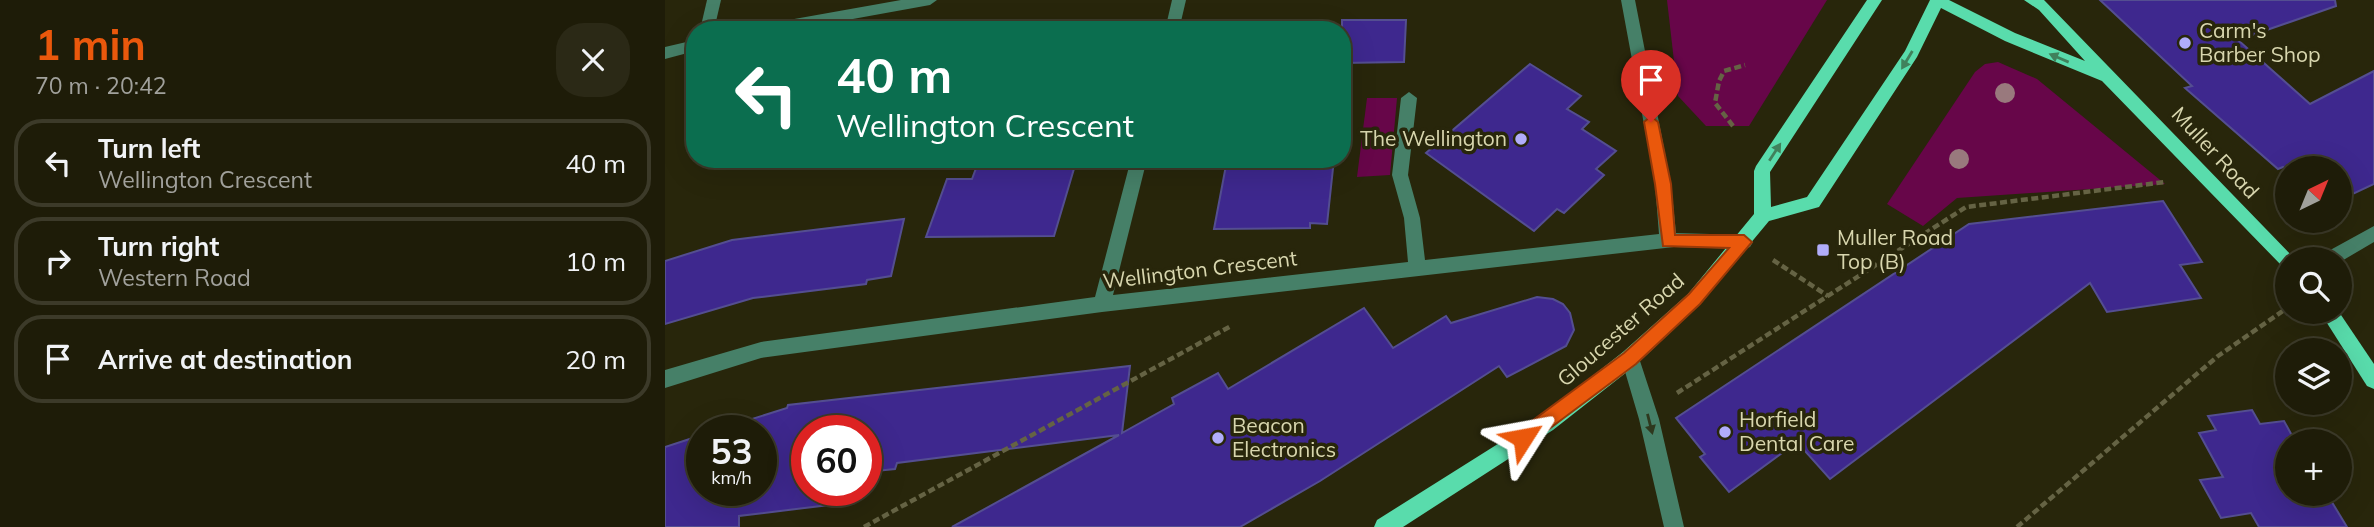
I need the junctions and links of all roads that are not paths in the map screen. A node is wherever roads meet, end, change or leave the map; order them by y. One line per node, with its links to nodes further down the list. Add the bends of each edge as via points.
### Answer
1 (714, 0): 8 (street)
2 (930, 0): 9 (street)
3 (1179, 0): 10 (street)
4 (1628, 0): 18 (street, via 1663,184)
5 (1875, 0): 16 (main road, one-way to 5, via 1762,171)
6 (1937, 0): 13 (main road, Muller Road, one-way to 6, via 2010,37); 16 (main road, one-way to 16, via 1912,53 1813,202)
7 (2038, 2): 13 (main road, Muller Road)
8 (709, 21)
9 (812, 21)
10 (1174, 21)
11 (686, 47): 12 (street)
12 (665, 53)
13 (2109, 78): 21 (main road, Muller Road)
14 (1409, 98): 22 (street, via 1400,175 1412,218)
15 (1137, 168): 23 (street)
16 (1763, 216): 19 (main road, Gloucester Road)
17 (2374, 233): 20 (street)
18 (1668, 241): 19 (street, Wellington Crescent); 22 (street, Wellington Crescent)
19 (1744, 242): 25 (main road, Gloucester Road, via 1694,299)
20 (2350, 247)
21 (2275, 249)
22 (1417, 268): 23 (street, Wellington Crescent)
23 (1102, 304): 26 (street, Wellington Crescent, via 761,350)
24 (2337, 324): 27 (main road)
25 (1630, 358): 28 (main road, Gloucester Road, via 1546,424); 29 (street, one-way to 29)
26 (665, 379)
27 (2374, 380)
28 (1384, 527)
29 (1674, 527)

